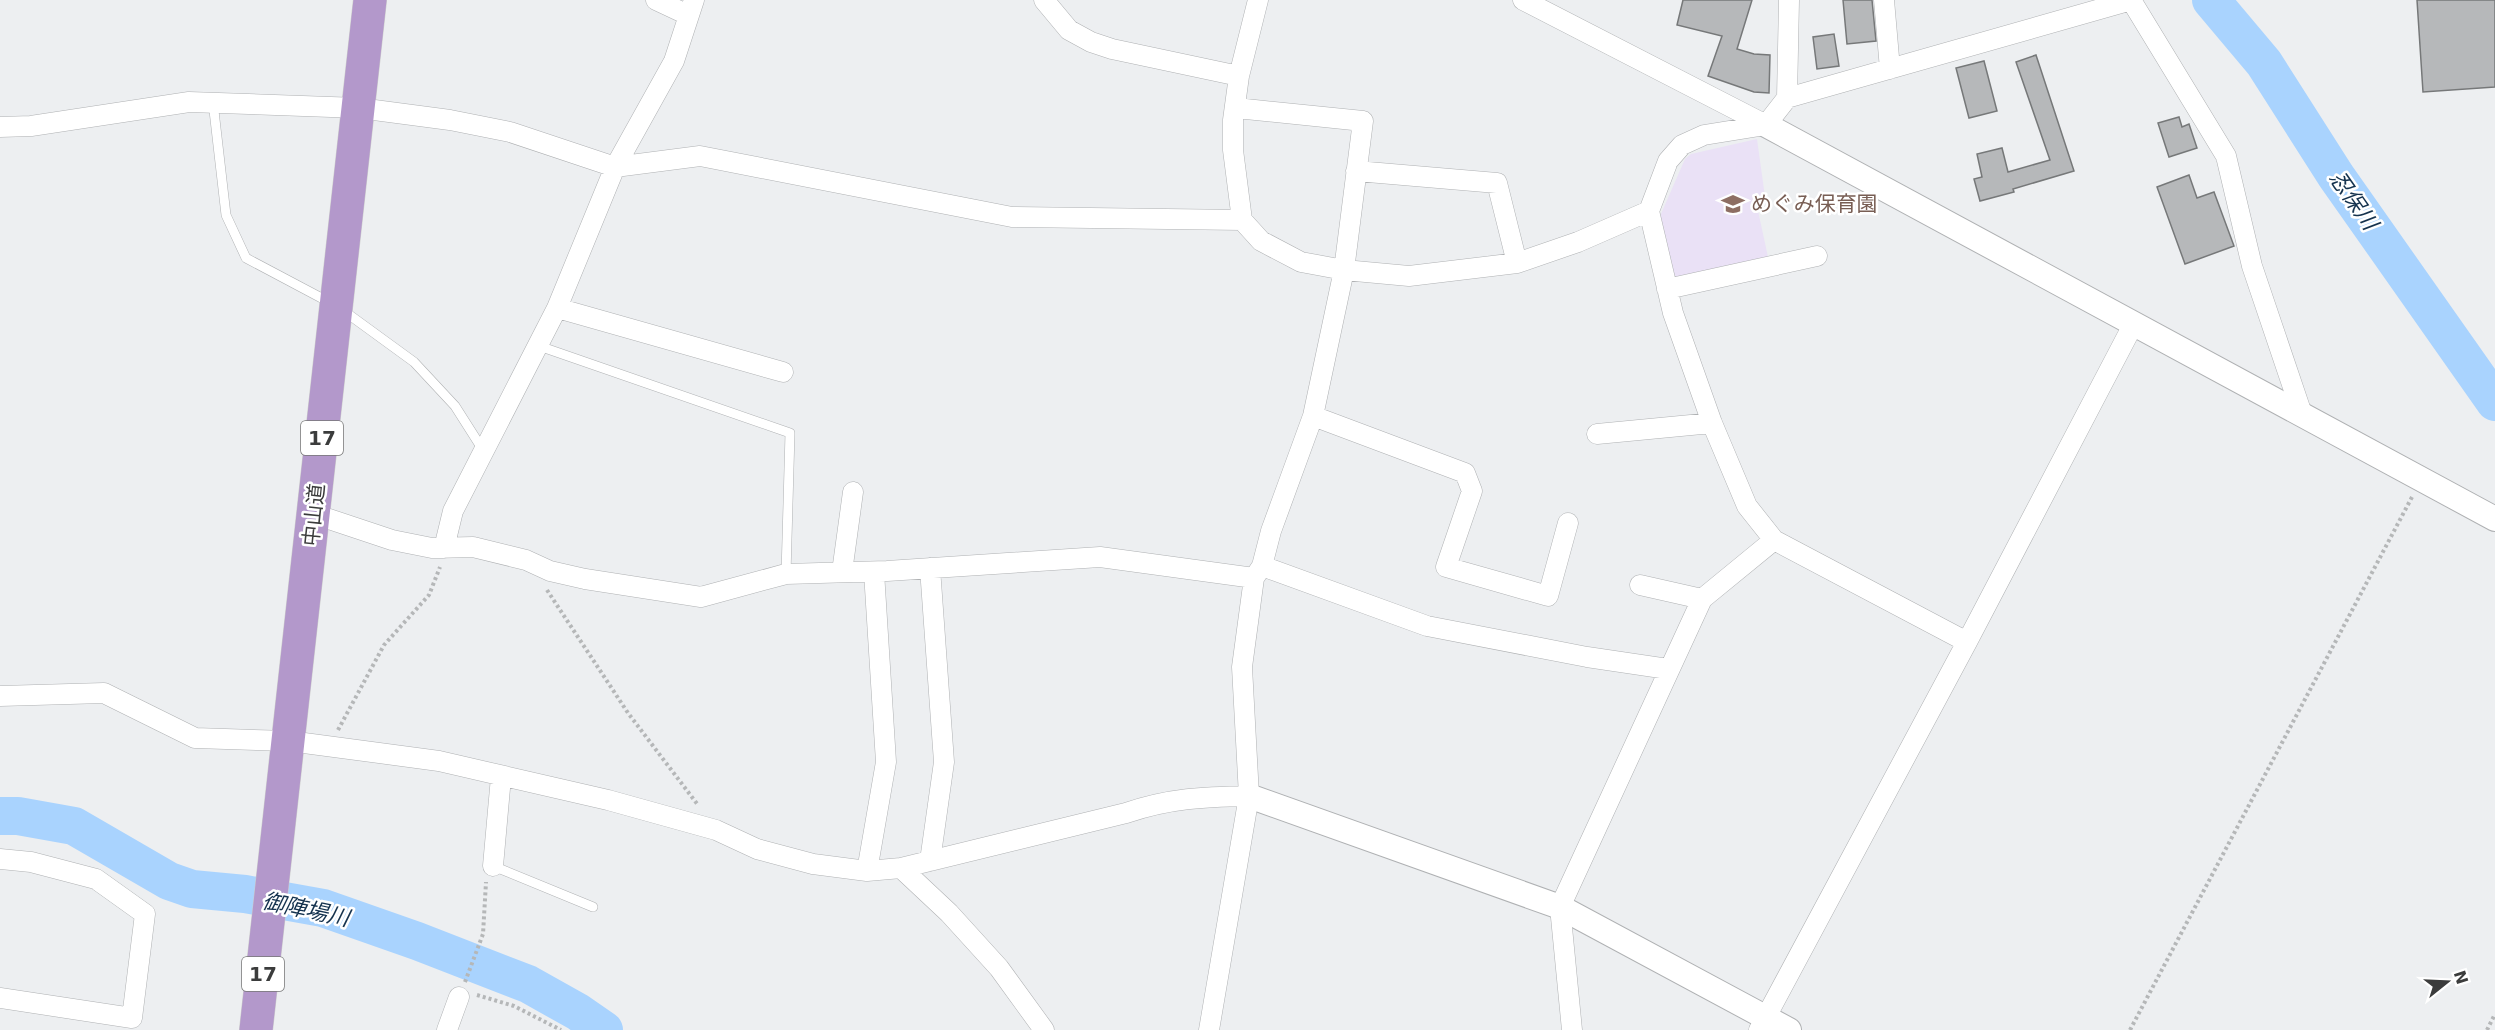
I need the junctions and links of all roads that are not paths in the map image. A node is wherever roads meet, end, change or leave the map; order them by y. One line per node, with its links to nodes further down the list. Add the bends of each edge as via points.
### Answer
1 (370, 0): 14 (highway, 中山道 / 17)
2 (656, 0): 9 (street)
3 (1044, 0): 11 (street, via 1069,30 1091,42)
4 (1258, 0): 11 (street)
5 (1789, 0): 12 (street)
6 (1884, 0): 10 (street)
7 (2132, 0): 10 (street); 31 (street, via 2226,156 2252,266)
8 (1535, 3): 16 (street)
9 (691, 7): 18 (street, via 674,61)
10 (1890, 69): 12 (street)
11 (1239, 76): 15 (street)
12 (1787, 98): 16 (street)
13 (213, 102): 14 (street); 17 (street); 26 (lane, via 226,215 246,258)
14 (359, 108): 18 (street, via 510,132); 26 (highway, 中山道 / 17)
15 (1236, 108): 19 (street, via 1363,121); 21 (street, via 1233,150)
16 (1766, 125): 20 (street, via 1704,135 1682,144 1668,161); 28 (street)
17 (0, 127)
18 (615, 167): 21 (street, via 700,156 1012,218); 27 (street)
19 (1356, 171): 23 (street, via 1497,183); 24 (street)
20 (1649, 211): 23 (street); 25 (street)
21 (1242, 220): 24 (street, via 1262,241 1301,262)
22 (1817, 256): 25 (street)
23 (1517, 263): 24 (street, via 1408,276)
24 (1344, 270): 32 (street)
25 (1667, 289): 33 (street)
26 (337, 306): 35 (lane, via 414,362 455,406); 37 (highway, 中山道 / 17)
27 (557, 308): 29 (street); 30 (street)
28 (2133, 324): 31 (street); 49 (street)
29 (539, 346): 35 (street); 46 (lane, via 790,434)
30 (783, 372)
31 (2302, 414): 38 (street)
32 (1313, 416): 39 (street, via 1464,473 1472,490 1446,567 1548,596); 45 (street)
33 (1712, 423): 34 (street); 40 (street, via 1747,506)
34 (1597, 434)
35 (484, 451): 41 (street, via 453,511)
36 (853, 492): 43 (street)
37 (314, 514): 41 (street, via 392,540); 52 (highway, 中山道 / 17)
38 (2495, 519)
39 (1568, 523)
40 (1774, 540): 48 (street); 49 (street)
41 (444, 548): 46 (street, via 473,548 585,579 700,597)
42 (930, 568): 44 (street); 45 (street, via 1100,557); 56 (street, via 944,762)
43 (842, 572): 44 (street); 46 (street)
44 (874, 572): 59 (street, via 886,762)
45 (1258, 572): 50 (street, via 1427,626); 54 (street, via 1242,667)
46 (786, 574)
47 (1640, 585): 48 (street)
48 (1702, 599): 50 (street)
49 (1967, 642): 64 (street)
50 (1668, 669): 61 (street)
51 (0, 696): 52 (street, via 104,693 195,738)
52 (289, 741): 53 (street, via 439,761); 65 (highway, 中山道 / 17)
53 (501, 777): 57 (street); 59 (street, via 608,800 716,830 757,849 813,864)
54 (1249, 796): 56 (street, via 1193,797 1156,803); 61 (street); 68 (street)
55 (0, 859): 63 (street, via 31,862 96,879 145,914 132,1018)
56 (930, 861): 58 (street)
57 (493, 866): 60 (lane)
58 (901, 868): 59 (street); 67 (street, via 999,968)
59 (867, 871)
60 (593, 907)
61 (1560, 907): 64 (street); 69 (street)
62 (461, 990): 66 (street)
63 (0, 998)
64 (1762, 1024): 70 (street)
65 (256, 1030)
66 (447, 1030)
67 (1044, 1030)
68 (1209, 1030)
69 (1572, 1030)
70 (1789, 1030)

